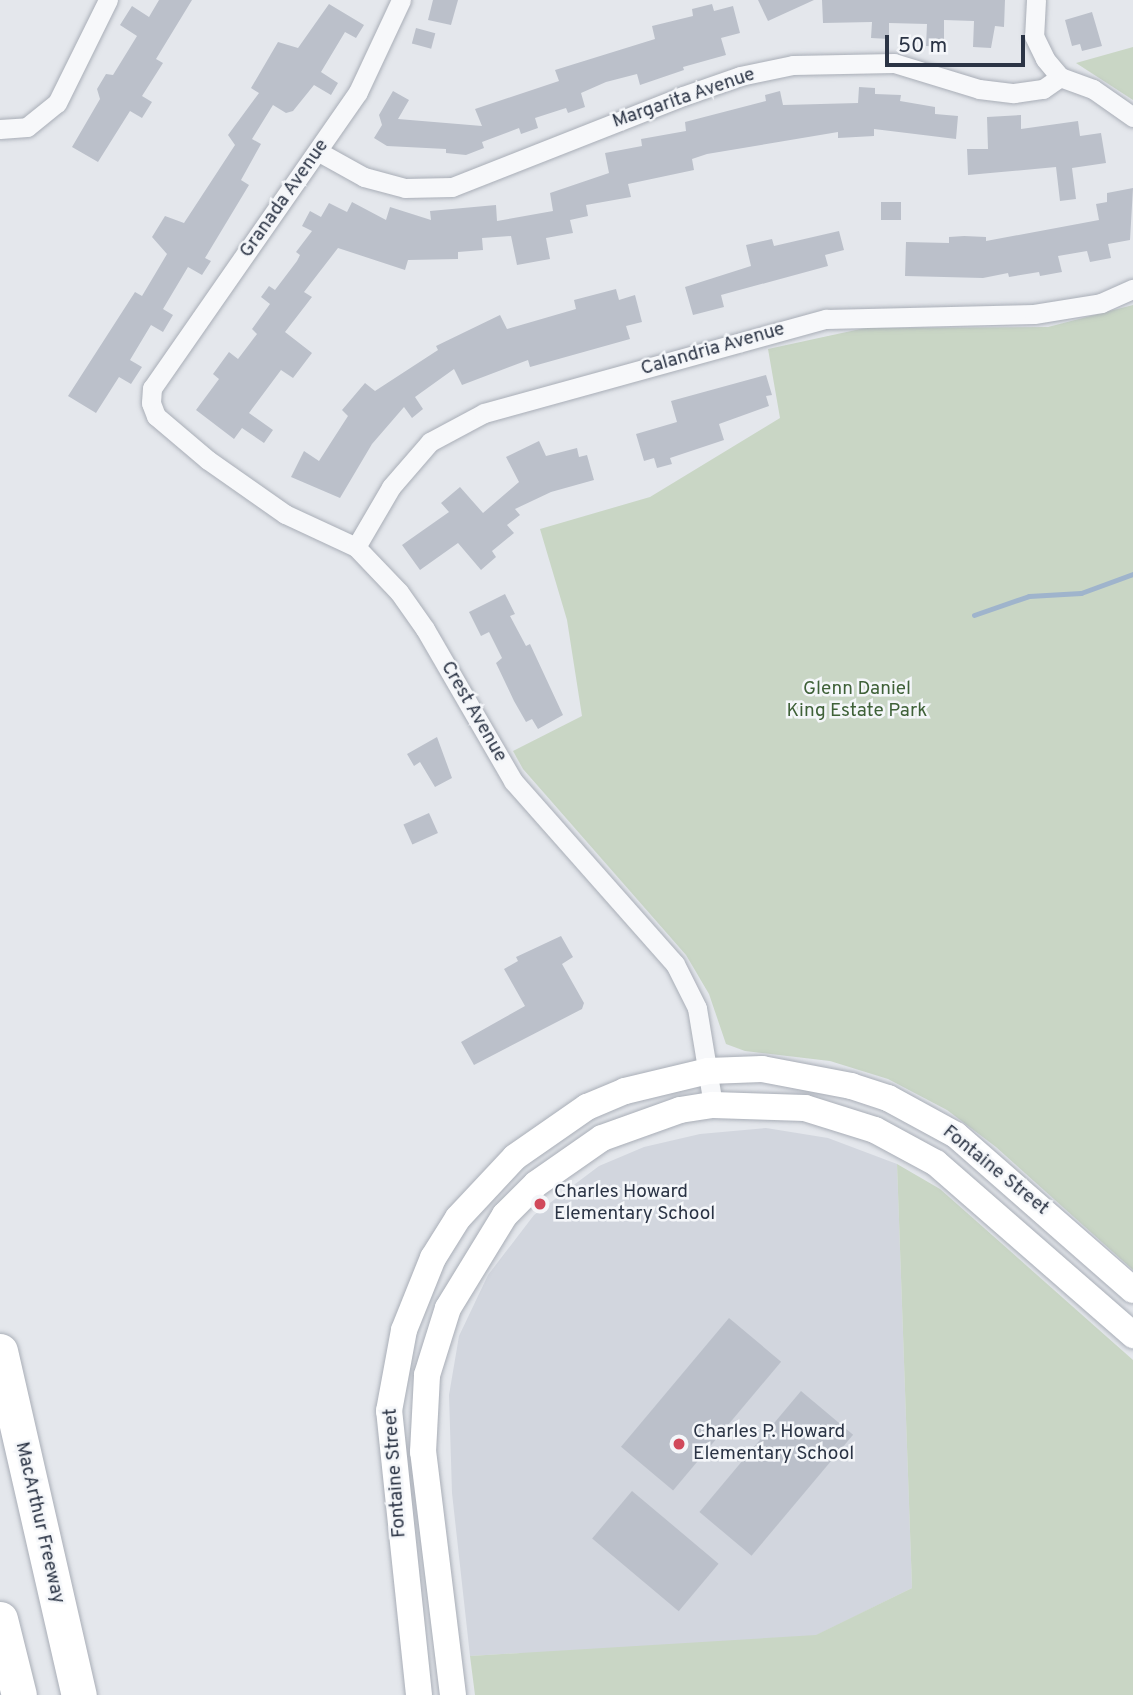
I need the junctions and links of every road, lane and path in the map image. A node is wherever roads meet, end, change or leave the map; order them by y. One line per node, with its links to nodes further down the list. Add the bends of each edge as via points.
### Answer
1 (108, 0): 6 (street, via 57,103 27,127)
2 (401, 0): 7 (street, Granada Avenue, via 358,92)
3 (1036, 0): 4 (street, via 1034,36)
4 (1060, 77): 5 (street, via 1093,89); 7 (street, Margarita Avenue, via 1043,89 1014,93 979,89 894,63 793,65 740,76 682,96 452,187 405,188 364,177)
5 (1133, 117)
6 (0, 129)
7 (319, 152): 9 (street, Granada Avenue)
8 (1133, 289): 10 (street, Calandria Avenue, via 1101,303 1034,314 826,318 484,413 429,442 391,487)
9 (152, 388): 10 (street, Crest Avenue, via 156,416 208,460 285,514)
10 (356, 547): 11 (street, Crest Avenue, via 425,629 513,781 675,964 698,1008)
11 (708, 1071): 12 (street, Crest Avenue); 13 (street, Fontaine Street, via 762,1069 809,1075 888,1098 922,1114 988,1161); 19 (street, Fontaine Street, via 625,1091 546,1133 481,1191 455,1222 422,1281 401,1343 389,1411)
12 (713, 1105): 14 (street, Fontaine Street, via 805,1108 905,1144 966,1187); 20 (street, Fontaine Street, via 637,1123 564,1161 505,1215 447,1308 426,1375 423,1427)
13 (1133, 1290)
14 (1133, 1335)
15 (0, 1351): 18 (highway, MacArthur Freeway)
16 (0, 1619): 17 (highway)
17 (19, 1695)
18 (79, 1695)
19 (419, 1695)
20 (453, 1695)

